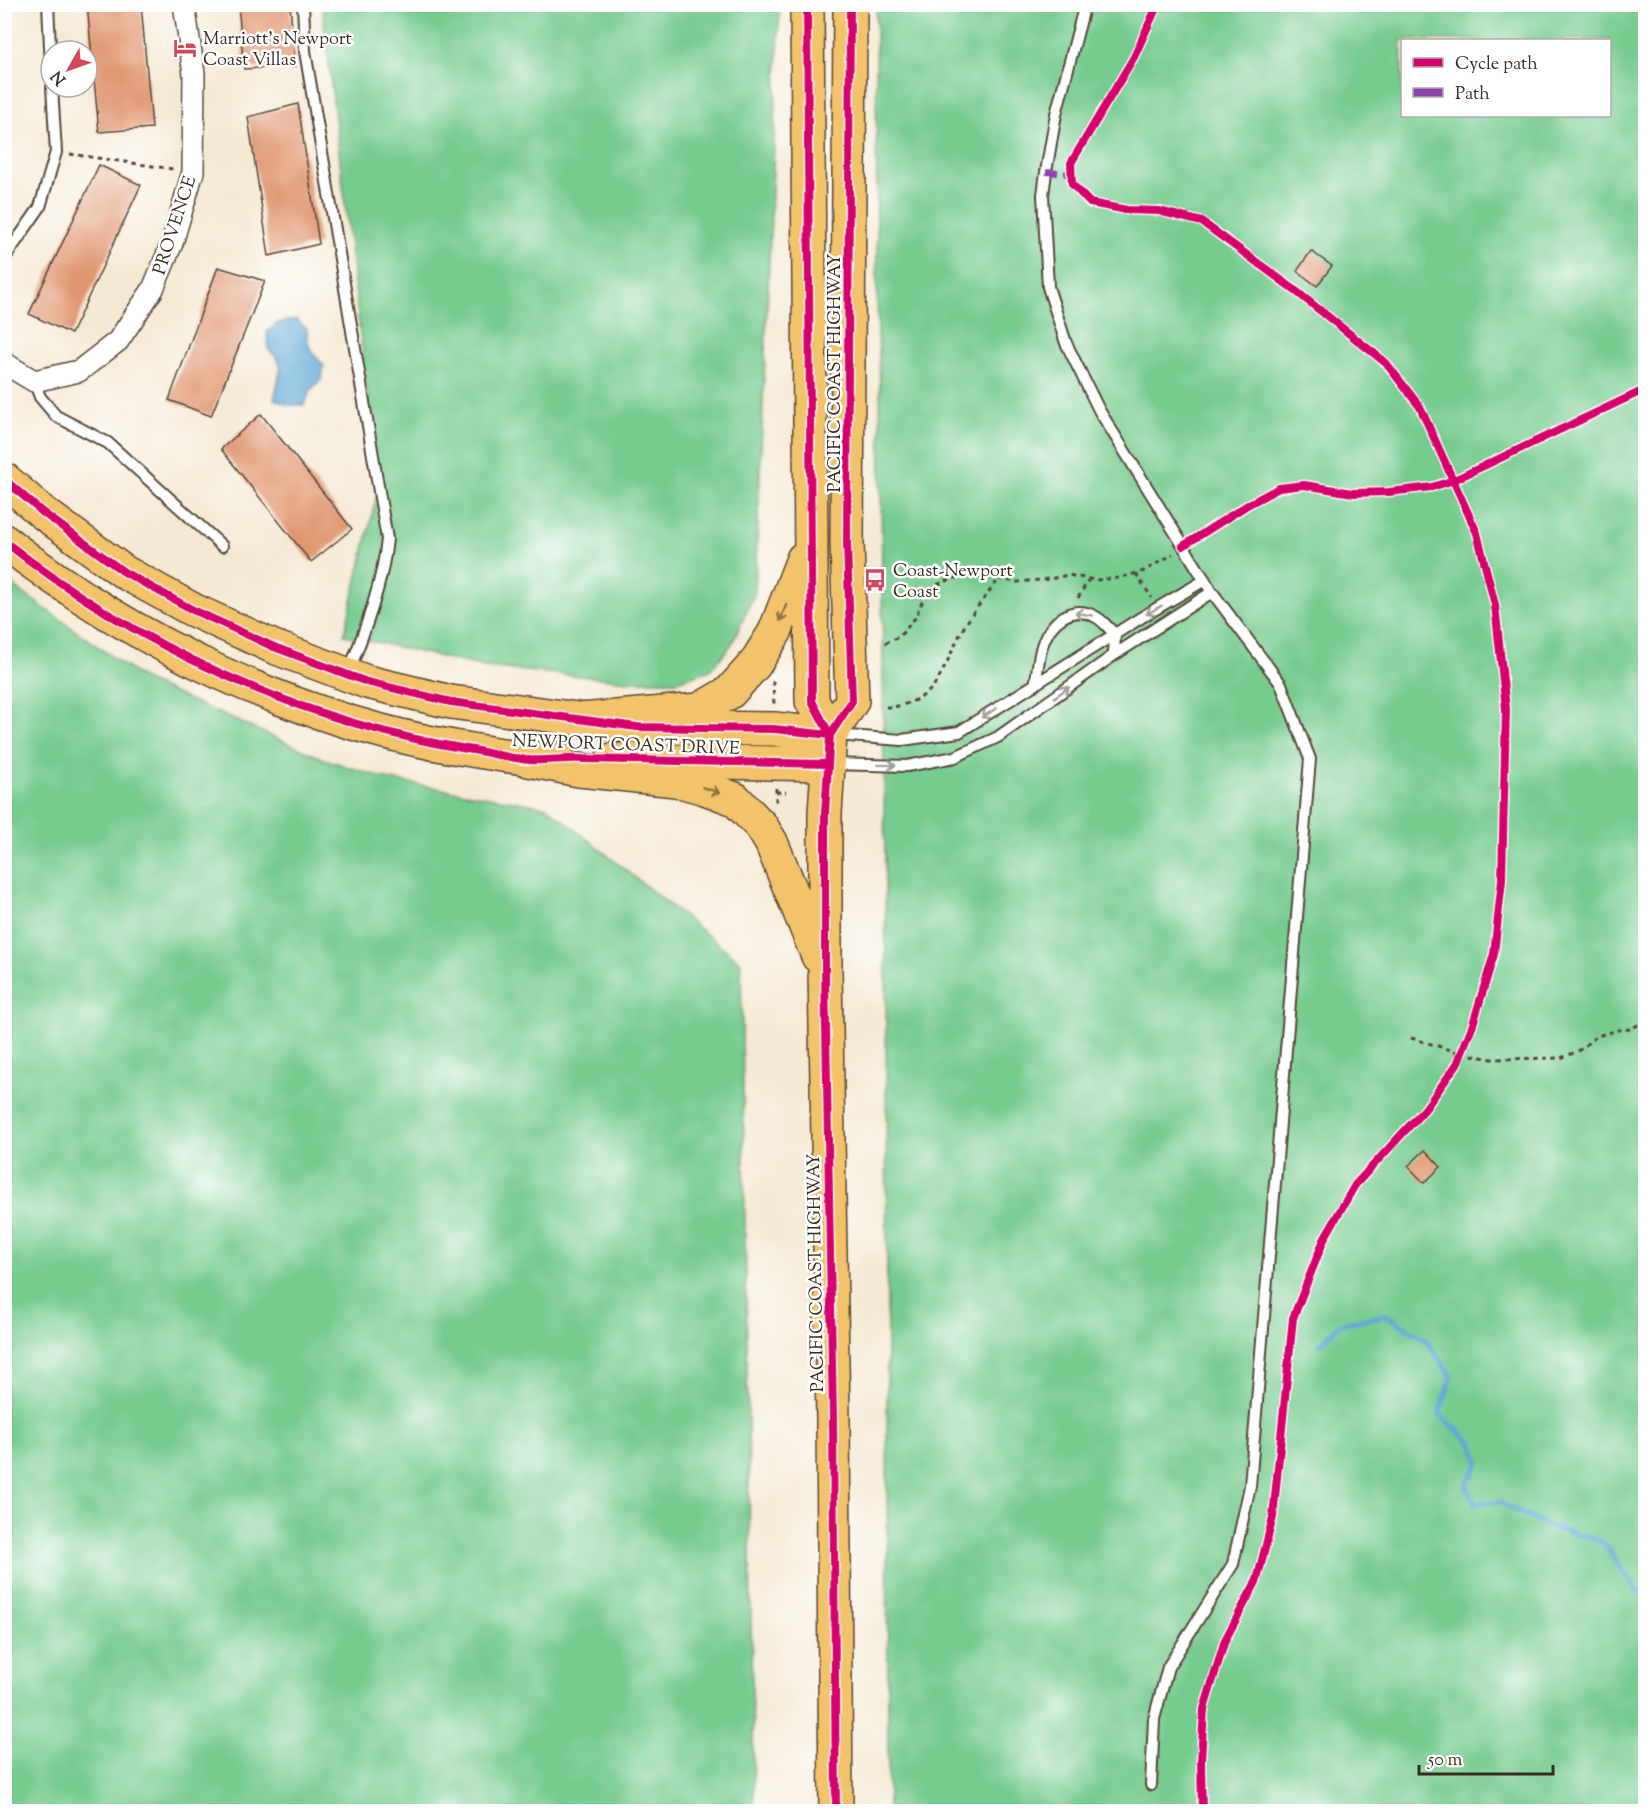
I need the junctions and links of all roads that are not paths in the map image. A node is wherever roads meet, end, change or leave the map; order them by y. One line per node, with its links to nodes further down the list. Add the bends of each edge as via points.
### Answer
1 (48, 4): 7 (lane)
2 (184, 4): 11 (street, PROVENCE, via 194,74 193,172 172,243 153,289 118,341 79,371)
3 (303, 4): 20 (lane, via 305,51 387,539 373,599)
4 (807, 4): 13 (main road, PACIFIC COAST HIGHWAY)
5 (850, 4): 23 (main road, PACIFIC COAST HIGHWAY, via 848,543 852,701)
6 (1085, 4): 16 (lane, via 1056,114 1046,172 1043,195 1048,287 1066,343 1099,410)
7 (50, 39)
8 (53, 99): 9 (lane, via 56,152 40,207)
9 (4, 259)
10 (4, 363): 11 (street)
11 (34, 381): 15 (lane, via 40,397 56,416 108,443)
12 (4, 479): 20 (main road, NEWPORT COAST DRIVE, via 124,572 274,648)
13 (810, 538): 22 (main road, one-way to 22, via 775,632 755,664 730,692 699,710); 23 (main road, PACIFIC COAST HIGHWAY, via 812,700)
14 (4, 541): 24 (main road, NEWPORT COAST DRIVE, via 100,610 157,642 275,696 336,719 428,742)
15 (222, 546)
16 (1205, 580): 17 (lane); 18 (lane, one-way to 18)
17 (1212, 592): 19 (lane); 26 (lane, via 1281,684 1310,759 1250,1486 1233,1564 1168,1667 1154,1719)
18 (1114, 634): 19 (lane); 21 (lane); 21 (lane, one-way to 21, via 1096,616 1084,612 1062,617 1049,629 1042,645)
19 (1114, 655): 23 (lane, one-way to 19, via 907,766 955,757 998,737)
20 (348, 675): 22 (main road, NEWPORT COAST DRIVE, via 451,702)
21 (1035, 685): 23 (lane, one-way to 23, via 959,732)
22 (581, 720): 23 (main road, NEWPORT COAST DRIVE, via 637,727 774,729)
23 (829, 749): 24 (main road, NEWPORT COAST DRIVE); 25 (main road, PACIFIC COAST HIGHWAY)
24 (529, 760): 25 (main road, one-way to 25, via 579,770 676,780 735,799 771,842)
25 (825, 971): 27 (main road, PACIFIC COAST HIGHWAY)
26 (1151, 1785)
27 (836, 1812)

